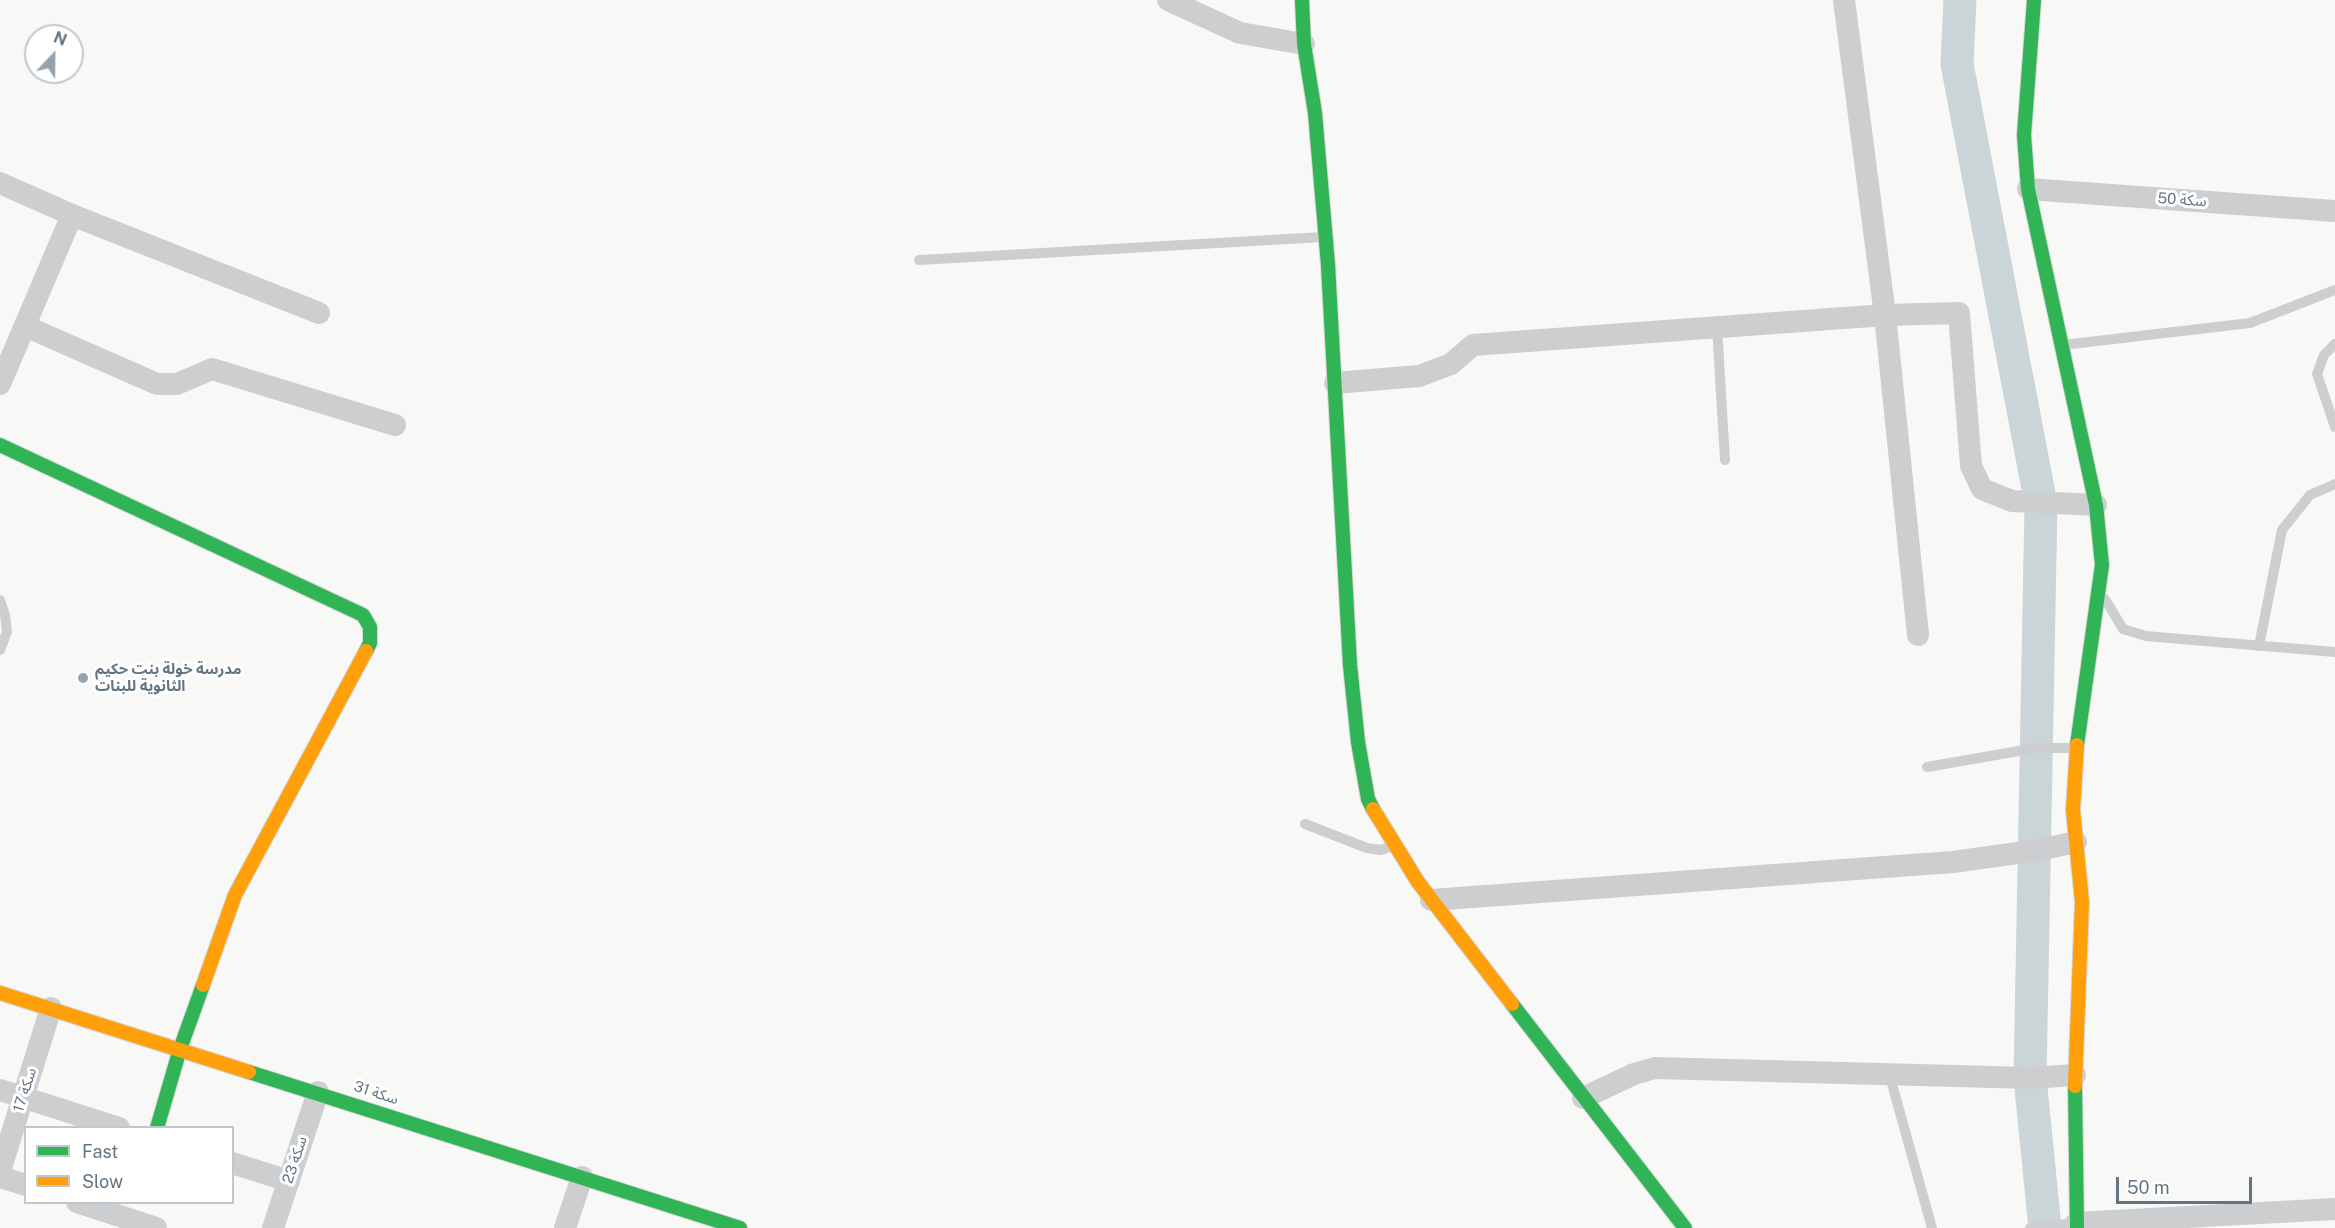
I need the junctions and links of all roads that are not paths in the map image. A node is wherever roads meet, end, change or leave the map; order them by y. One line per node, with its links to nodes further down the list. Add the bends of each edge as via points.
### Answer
1 (1168, 0): 5 (street, via 1240,33)
2 (1302, 0): 5 (street)
3 (1844, 0): 14 (street)
4 (2034, 0): 7 (street, via 2024,135)
5 (1304, 44): 10 (street, via 1315,113)
6 (0, 183): 9 (street)
7 (2028, 189): 8 (street, سكة 50); 18 (street)
8 (2335, 211)
9 (72, 215): 13 (street); 15 (street)
10 (1326, 237): 11 (lane); 19 (street)
11 (919, 260)
12 (2335, 290): 18 (lane, via 2250,323)
13 (319, 313)
14 (1885, 315): 16 (street); 26 (street, via 1959,313 1971,466 1982,489 2012,501); 29 (street)
15 (25, 326): 20 (street); 21 (street, via 157,384 177,384 212,369)
16 (1716, 327): 19 (street, via 1473,345 1451,364 1419,376); 24 (lane)
17 (2335, 344): 22 (lane, via 2324,355 2317,374)
18 (2060, 346): 26 (street)
19 (1335, 383): 37 (street, via 1350,665 1358,742 1368,800)
20 (0, 384)
21 (395, 425)
22 (2335, 427)
23 (0, 445): 41 (street, via 363,615 369,627 370,643 236,896)
24 (1725, 460)
25 (2335, 484): 30 (lane, via 2310,495 2282,530)
26 (2096, 505): 27 (street, via 2102,565)
27 (2099, 589): 30 (lane, via 2123,629 2146,636); 33 (street)
28 (0, 600): 31 (lane, via 7,632)
29 (1918, 635)
30 (2259, 646): 32 (lane)
31 (0, 650)
32 (2335, 652)
33 (2077, 747): 34 (lane, via 2036,748); 36 (street, via 2073,810)
34 (1927, 767)
35 (1305, 824): 37 (lane, via 1367,848 1381,850)
36 (2076, 842): 38 (street, via 1953,862); 43 (street, via 2082,911)
37 (1393, 845): 38 (street)
38 (1431, 900): 47 (street)
39 (0, 993): 40 (street, سكة 31)
40 (51, 1008): 41 (street, سكة 31); 46 (street, سكة 17)
41 (180, 1049): 45 (street, سكة 31); 49 (street)
42 (1889, 1073): 43 (street, via 2030,1078); 47 (street, via 1655,1068); 66 (lane)
43 (2075, 1075): 60 (street)
44 (0, 1090): 46 (street)
45 (318, 1092): 53 (street, سكة 31); 54 (street, سكة 23)
46 (22, 1097): 48 (street); 51 (street, سكة 17)
47 (1583, 1098): 65 (street)
48 (112, 1126)
49 (158, 1126)
50 (234, 1164): 54 (street)
51 (0, 1171)
52 (0, 1177): 55 (street)
53 (582, 1177): 59 (street, سكة 31); 63 (street)
54 (289, 1181): 62 (street, سكة 23)
55 (24, 1184)
56 (81, 1204): 58 (street)
57 (2335, 1209): 60 (street)
58 (131, 1217): 61 (street)
59 (710, 1223): 64 (street, سكة 31)
60 (2077, 1225): 67 (lane)
61 (156, 1228)
62 (273, 1228)
63 (565, 1228)
64 (740, 1228)
65 (1685, 1228)
66 (1932, 1228)
67 (2030, 1228)

